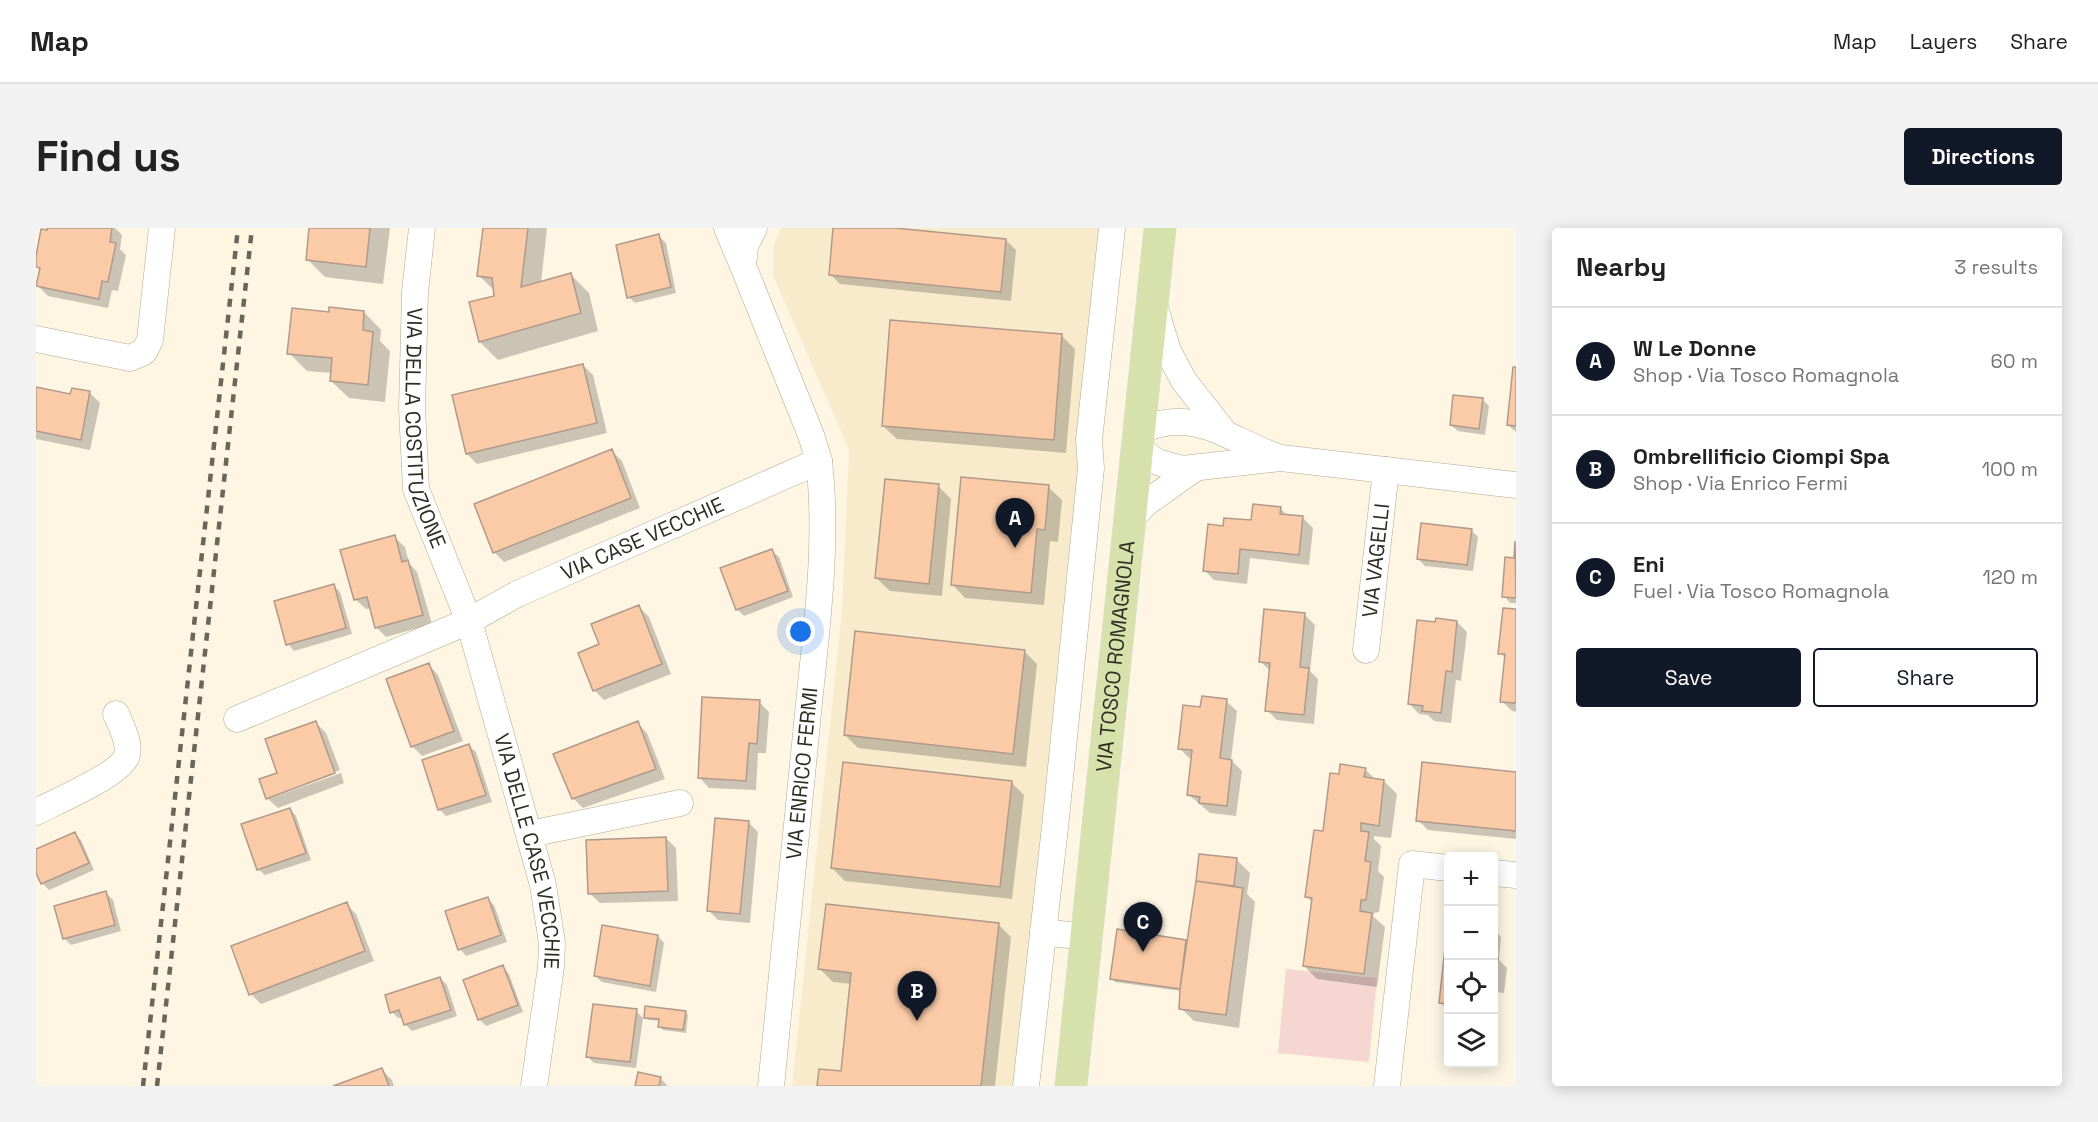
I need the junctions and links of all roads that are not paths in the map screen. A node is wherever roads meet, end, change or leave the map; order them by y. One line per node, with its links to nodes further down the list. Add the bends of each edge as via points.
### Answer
1 (162, 228): 9 (street, via 150,340 144,352 130,358)
2 (422, 228): 18 (street, VIA DELLA COSTITUZIONE, via 414,304 412,408 416,489)
3 (727, 228): 7 (street)
4 (754, 228): 7 (street, via 745,246)
5 (1112, 228): 28 (street)
6 (1160, 228): 8 (main road, VIA TOSCO ROMAGNOLA)
7 (743, 266): 13 (street)
8 (1152, 299): 10 (street, via 1167,351 1184,381); 11 (main road, VIA TOSCO ROMAGNOLA)
9 (36, 339)
10 (1224, 432): 11 (street, via 1198,424 1161,422); 12 (street)
11 (1138, 439): 14 (street, via 1157,462); 17 (main road, VIA TOSCO ROMAGNOLA)
12 (1281, 458): 14 (street); 15 (street)
13 (819, 461): 18 (street, VIA CASE VECCHIE, via 517,594); 31 (street, VIA ENRICO FERMI, via 824,499 820,575)
14 (1194, 469): 17 (street, via 1146,502)
15 (1386, 470): 16 (street); 19 (street, VIA VAGELLI)
16 (1516, 485)
17 (1130, 520): 29 (main road, VIA TOSCO ROMAGNOLA)
18 (469, 621): 21 (street, VIA CASE VECCHIE); 24 (street, VIA DELLE CASE VECCHIE)
19 (1366, 650)
20 (116, 714): 23 (street, via 127,753 123,762 110,774)
21 (237, 719)
22 (680, 803): 24 (street)
23 (36, 812)
24 (530, 834): 30 (street, VIA DELLE CASE VECCHIE, via 552,943)
25 (1444, 867): 34 (street, via 1412,864)
26 (1498, 873): 27 (street)
27 (1516, 875)
28 (1043, 932): 29 (street); 32 (street)
29 (1086, 937): 33 (main road, VIA TOSCO ROMAGNOLA)
30 (534, 1086)
31 (771, 1086)
32 (1026, 1086)
33 (1071, 1086)
34 (1387, 1086)

